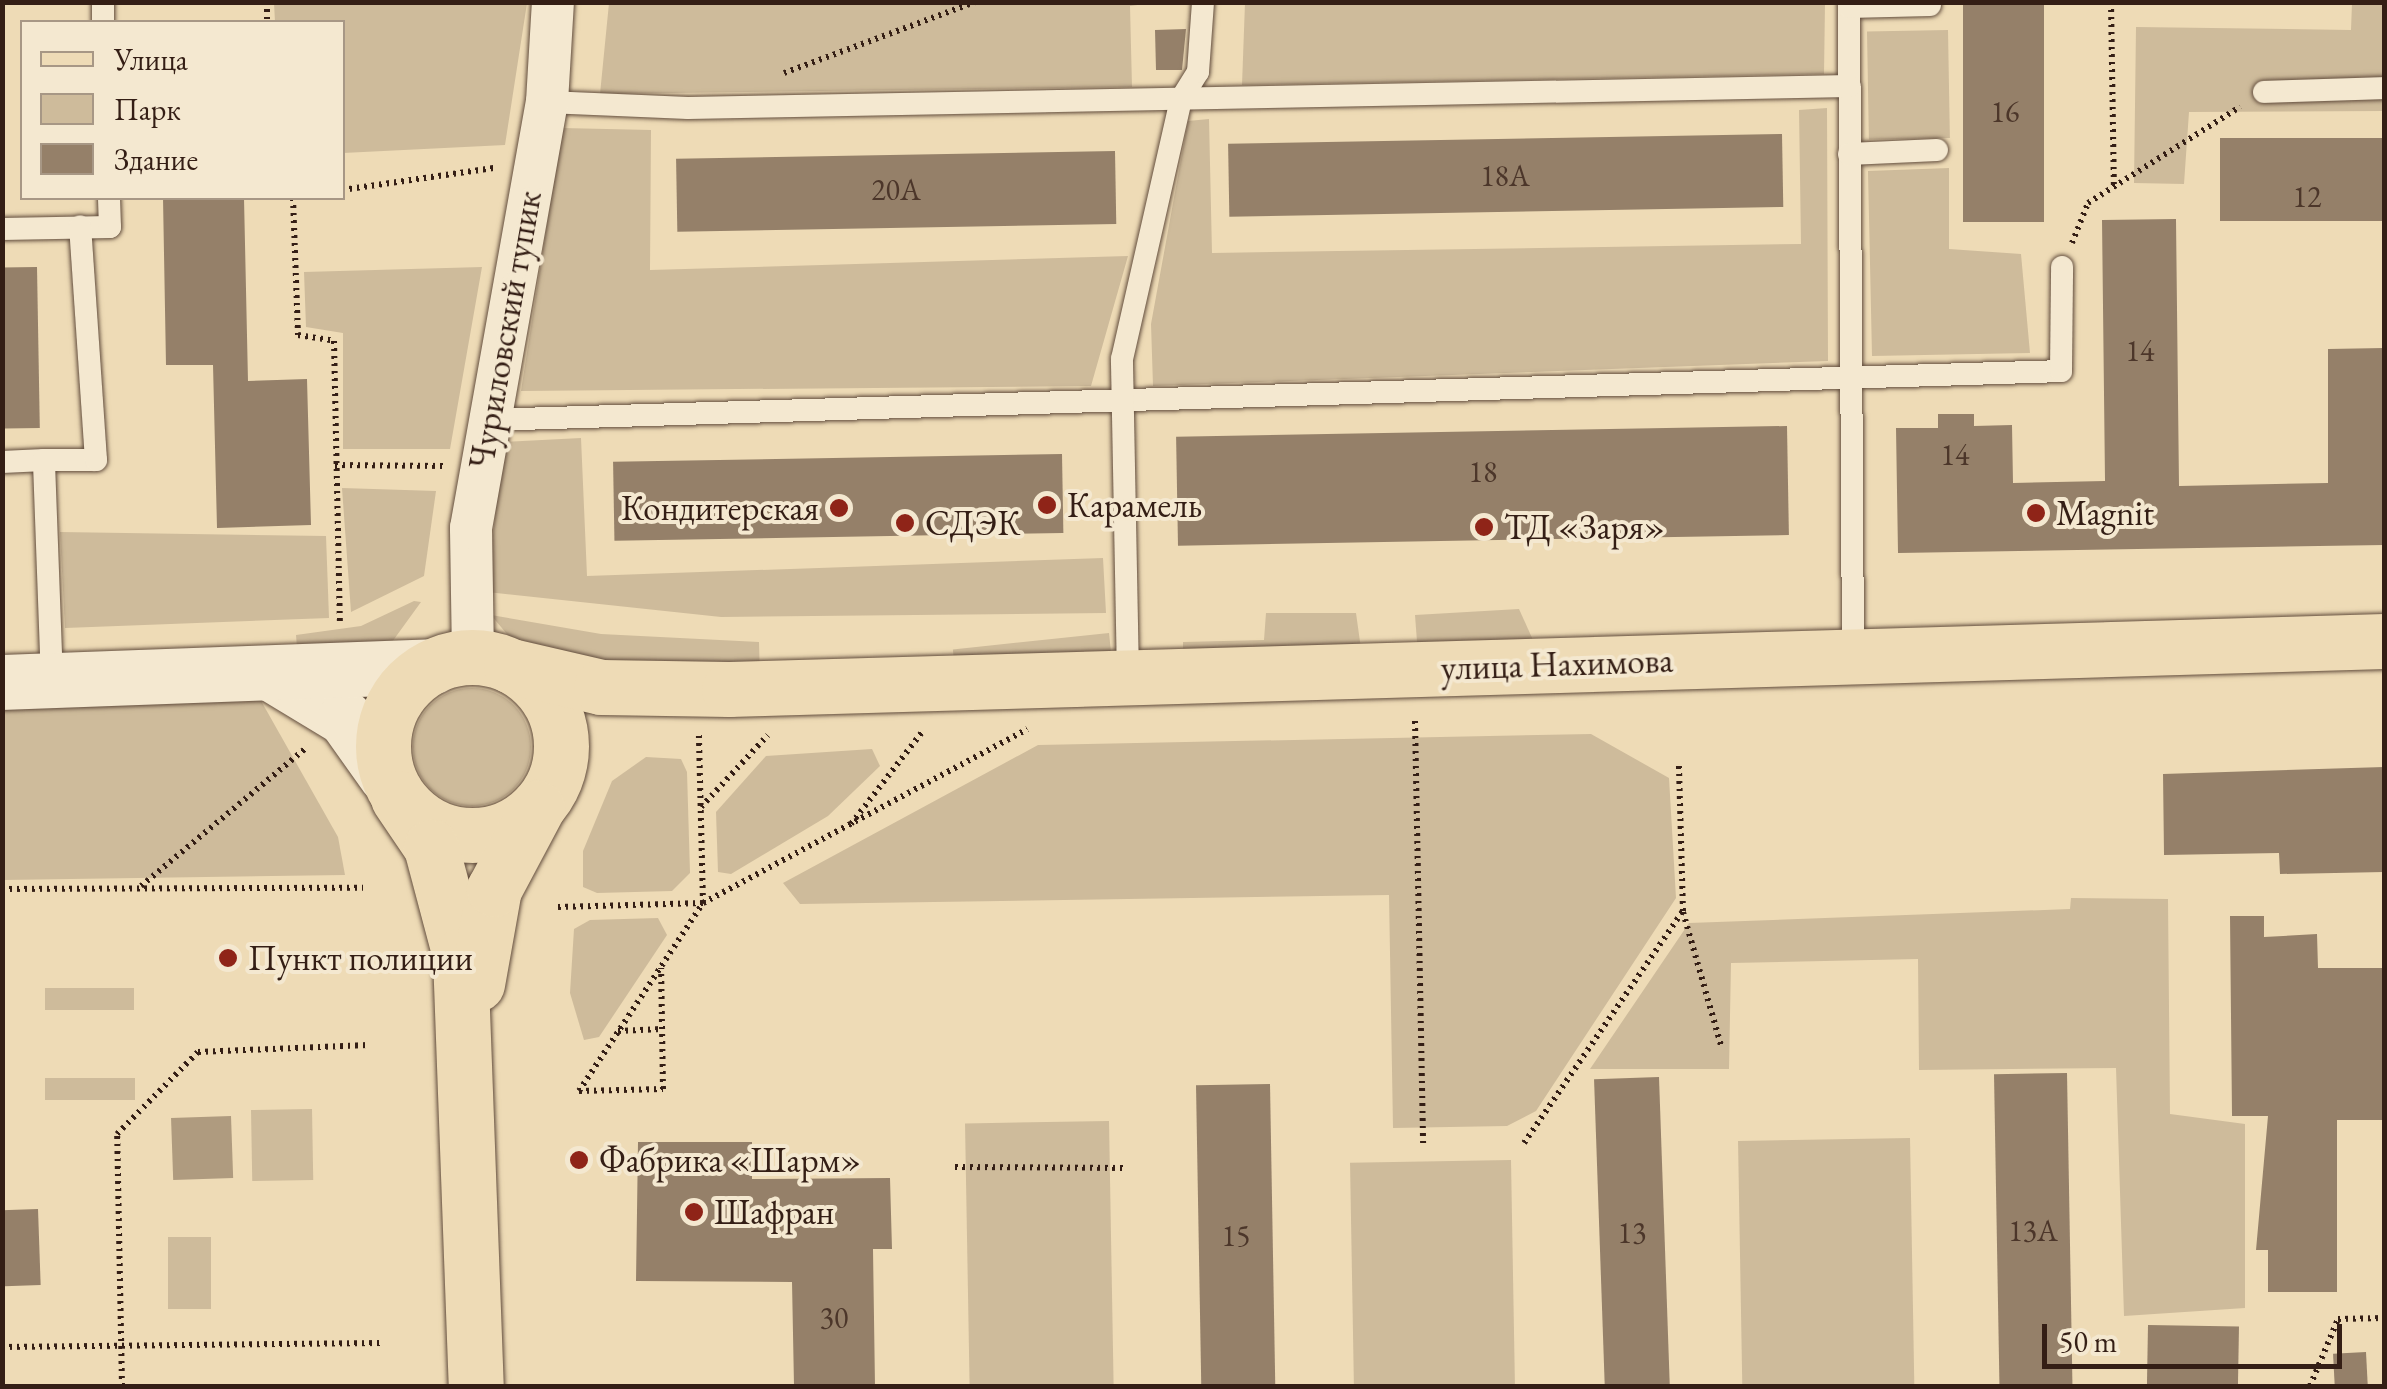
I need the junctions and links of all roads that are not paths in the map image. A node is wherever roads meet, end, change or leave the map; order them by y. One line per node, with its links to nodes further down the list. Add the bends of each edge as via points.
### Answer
1 (553, 2): 9 (street, Чуриловский тупик)
2 (1204, 2): 8 (lane, via 1198,72)
3 (1849, 4): 4 (lane); 5 (lane)
4 (1930, 5)
5 (1850, 86): 8 (lane); 11 (lane)
6 (2384, 88): 7 (lane)
7 (2264, 92)
8 (1180, 99): 9 (lane, via 688,108); 17 (lane, via 1122,359)
9 (547, 102): 18 (street, Чуриловский тупик)
10 (1937, 150): 11 (lane)
11 (1848, 154): 16 (lane)
12 (109, 200): 13 (lane, via 110,227)
13 (80, 228): 14 (lane); 19 (lane, via 96,460)
14 (2, 230)
15 (2062, 267): 16 (lane, via 2060,371)
16 (1852, 376): 17 (lane); 22 (lane)
17 (1124, 402): 18 (lane); 25 (lane)
18 (487, 420): 23 (street, Чуриловский тупик, via 467,568)
19 (44, 460): 20 (lane); 26 (lane)
20 (2, 462)
21 (2384, 641): 22 (main road, улица Нахимова)
22 (1853, 656): 25 (main road, улица Нахимова)
23 (472, 663): 24 (street); 27 (main road, via 601,686); 28 (main road, via 396,698 384,731); 29 (main road, via 548,698 560,731)
24 (272, 674): 26 (street); 28 (street, via 346,718)
25 (1128, 676): 27 (main road, улица Нахимова)
26 (27, 681)
27 (729, 688): 29 (main road, via 652,698 602,721)
28 (392, 786): 29 (main road, via 454,834 489,834); 30 (main road, via 446,886)
29 (545, 796): 30 (main road, via 494,889)
30 (469, 1042): 31 (main road)
31 (476, 1386)

